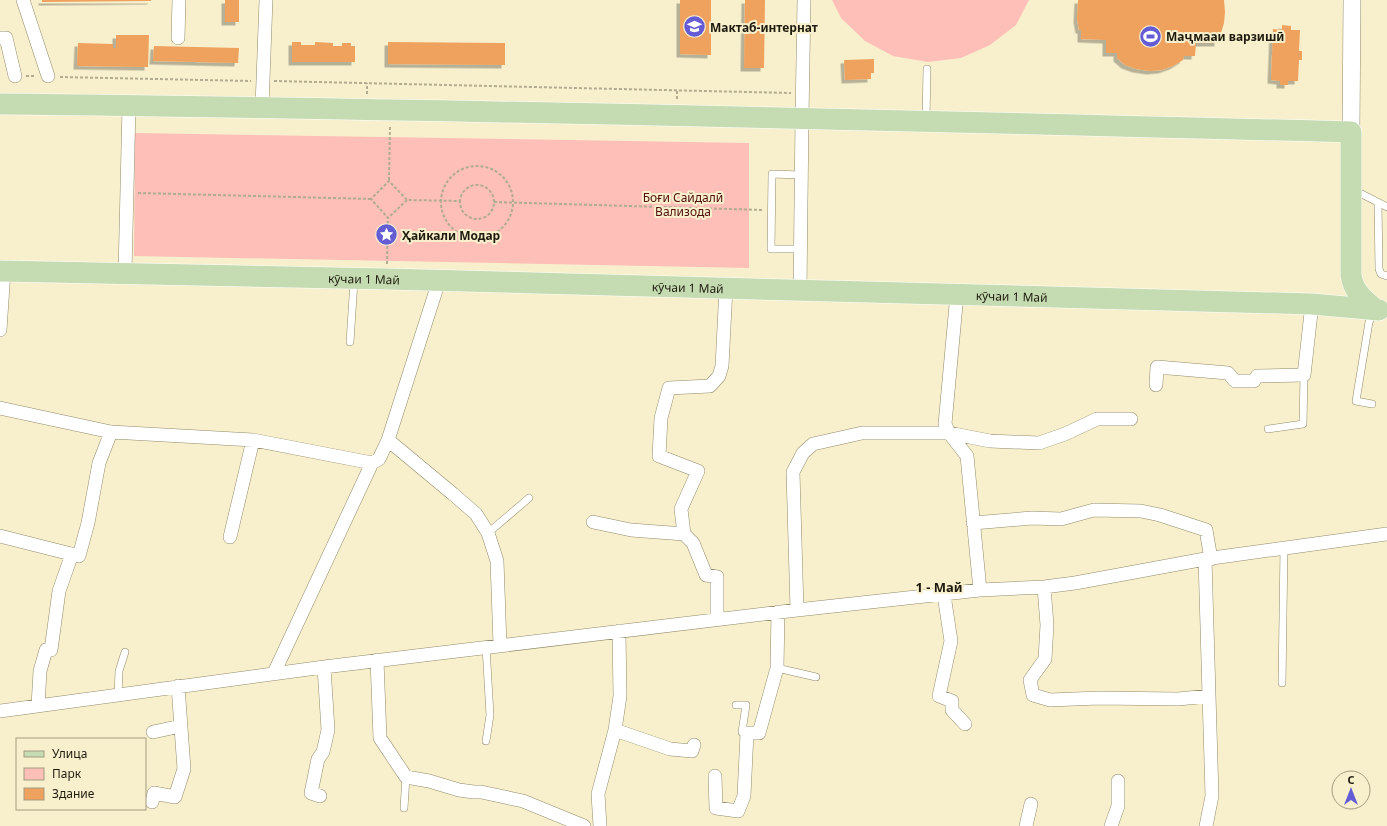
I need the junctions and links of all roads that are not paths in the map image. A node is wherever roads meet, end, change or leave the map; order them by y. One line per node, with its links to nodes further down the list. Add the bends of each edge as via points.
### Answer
1 (23, 0): 10 (street)
2 (179, 0): 7 (street)
3 (266, 0): 13 (street)
4 (804, 0): 14 (street)
5 (1352, 0): 16 (street)
6 (2, 37): 9 (street)
7 (178, 38)
8 (927, 69): 15 (lane)
9 (15, 76)
10 (48, 76)
11 (0, 104): 12 (main road)
12 (129, 105): 13 (main road); 25 (street)
13 (262, 107): 14 (main road)
14 (802, 118): 15 (main road); 17 (street)
15 (926, 120): 16 (main road)
16 (1351, 132): 18 (main road)
17 (801, 175): 23 (street); 23 (lane, via 772,174 771,249)
18 (1350, 188): 19 (lane); 29 (main road)
19 (1378, 203): 20 (lane); 21 (lane)
20 (1387, 207)
21 (1378, 244): 22 (lane); 26 (lane, via 1379,269 1381,274)
22 (1387, 244)
23 (801, 249): 31 (street)
24 (2, 271): 25 (main road, кӯчаи 1 Май); 35 (street)
25 (125, 273): 27 (main road, кӯчаи 1 Май)
26 (1387, 276)
27 (354, 278): 28 (main road, кӯчаи 1 Май); 36 (lane)
28 (439, 280): 30 (main road, кӯчаи 1 Май); 46 (street)
29 (1352, 284): 33 (main road, via 1340,297 1331,302); 34 (main road, via 1362,298)
30 (726, 288): 31 (main road, кӯчаи 1 Май); 52 (street, via 722,366 719,376 710,386 668,388 661,418 659,456 698,471 681,509)
31 (800, 290): 32 (main road, кӯчаи 1 Май)
32 (957, 294): 33 (main road, кӯчаи 1 Май); 44 (street, via 945,424)
33 (1314, 304): 34 (main road, кӯчаи 1 Май); 37 (street)
34 (1383, 306): 39 (lane, via 1369,322 1356,401)
35 (0, 330)
36 (350, 342)
37 (1304, 375): 38 (street, via 1257,376 1254,381 1235,381 1228,373 1157,367); 42 (lane, via 1303,424)
38 (1156, 385)
39 (1372, 404)
40 (0, 408): 43 (street)
41 (1131, 419): 44 (street, via 1097,419 1039,443 990,441)
42 (1268, 429)
43 (111, 432): 45 (street); 57 (street, via 99,463 79,556)
44 (949, 433): 50 (street, via 967,456); 62 (street, via 862,433 813,444 803,453 793,472)
45 (253, 440): 47 (street); 55 (street)
46 (388, 440): 47 (street, via 379,459); 51 (street, via 476,514)
47 (372, 463): 72 (street)
48 (529, 498): 51 (lane)
49 (593, 522): 52 (street, via 631,530)
50 (973, 523): 58 (street, via 1032,518 1061,519 1094,510 1141,511 1206,530); 60 (street)
51 (488, 532): 66 (street, via 497,561)
52 (684, 534): 64 (street, via 693,543 706,575 717,577)
53 (1387, 534): 56 (street)
54 (0, 536): 57 (street)
55 (230, 537)
56 (1284, 548): 58 (street); 74 (lane)
57 (72, 554): 79 (street, via 59,591 51,650 46,650 40,671)
58 (1208, 559): 59 (street); 77 (street)
59 (1044, 587): 60 (street); 77 (street, via 1045,659 1030,680 1033,695 1050,700 1178,699)
60 (980, 590): 61 (street)
61 (944, 594): 62 (street); 81 (street, via 951,640 938,696 952,701 952,710)
62 (797, 610): 63 (street)
63 (778, 612): 64 (street); 71 (street)
64 (717, 619): 65 (street)
65 (619, 631): 66 (street); 83 (street, via 620,696)
66 (500, 645): 67 (street)
67 (486, 647): 69 (street); 86 (lane, via 490,715)
68 (125, 652): 76 (lane, via 119,671)
69 (377, 660): 70 (street); 89 (street, via 380,738)
70 (324, 667): 72 (street); 91 (street, via 328,730 323,752 318,759 311,793)
71 (777, 668): 73 (lane); 85 (street, via 759,733)
72 (274, 673): 75 (street)
73 (816, 677)
74 (1282, 683)
75 (178, 686): 76 (street); 82 (street)
76 (118, 695): 79 (street)
77 (1209, 696): 99 (street, via 1212,796)
78 (736, 705): 85 (lane, via 746,705 742,732)
79 (38, 706): 80 (street)
80 (0, 711)
81 (965, 724)
82 (181, 726): 84 (street); 92 (street, via 184,769 175,797 154,793)
83 (615, 730): 87 (street, via 670,749 692,752); 96 (street, via 598,794)
84 (153, 732)
85 (747, 732): 88 (street, via 744,796 738,811 716,808)
86 (486, 741)
87 (694, 746)
88 (715, 776)
89 (406, 777): 94 (lane); 95 (street, via 459,790 523,801)
90 (1118, 781): 98 (street, via 1118,806)
91 (320, 796)
92 (152, 802)
93 (1031, 804): 97 (street)
94 (404, 808)
95 (580, 825)
96 (600, 826)
97 (1026, 826)
98 (1111, 826)
99 (1206, 826)

